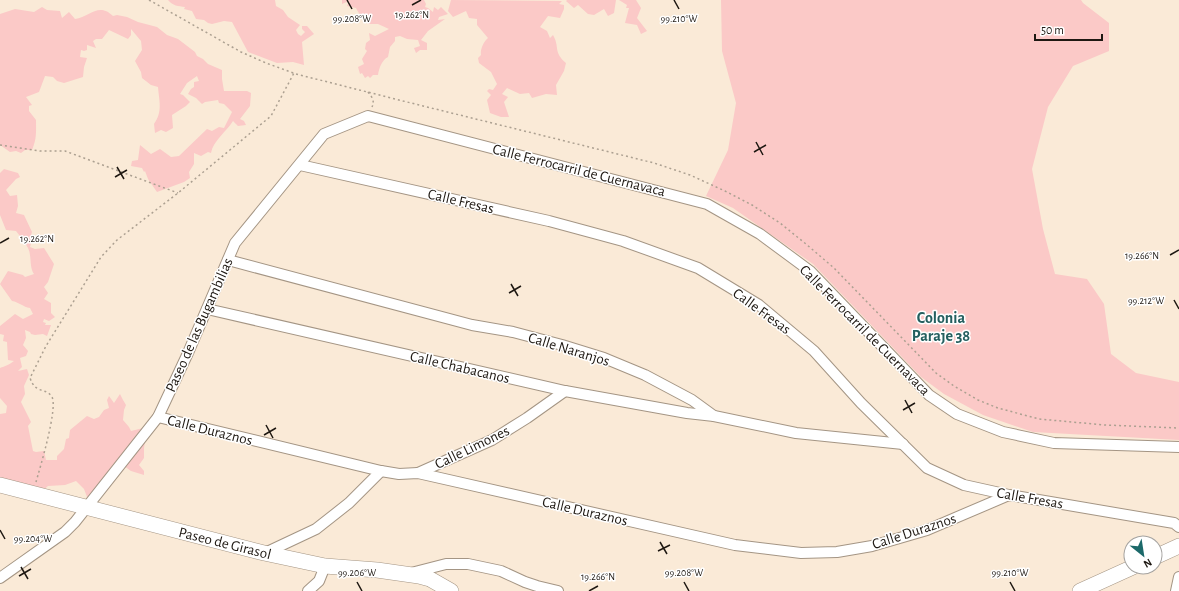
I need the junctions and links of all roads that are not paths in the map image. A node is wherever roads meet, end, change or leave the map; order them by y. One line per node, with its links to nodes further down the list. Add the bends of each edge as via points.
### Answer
1 (300, 164): 2 (street, Paseo de las Bugambilias, via 235,243); 7 (street, Calle Fresas, via 556,223 624,241 698,268 758,305 814,351); 8 (street, Calle Ferrocarril de Cuernavaca, via 324,134 368,116 707,204 760,234 810,271 929,395 957,414 1003,432 1054,443)
2 (228, 260): 3 (street, Paseo de las Bugambilias); 5 (street, Calle Naranjos, via 472,326 513,332 604,358 692,400)
3 (207, 309): 4 (street, Calle Chabacanos); 6 (street, Paseo de las Bugambilias)
4 (565, 392): 5 (street, Calle Chabacanos); 10 (street, Calle Limones, via 492,440)
5 (714, 416): 7 (street, Calle Naranjos, via 796,433)
6 (158, 417): 9 (street, Calle Duraznos); 13 (street, Paseo de las Bugambilias)
7 (903, 444): 12 (street, Calle Fresas, via 927,468 964,484)
8 (1179, 447)
9 (381, 471): 10 (street, Calle Duraznos, via 399,474); 16 (street, via 349,503 316,530)
10 (418, 473): 12 (street, Calle Duraznos, via 736,545 801,552 837,552 872,546 927,530)
11 (0, 485): 13 (street, Paseo de Girasol)
12 (1009, 495): 14 (street, Calle Fresas, via 1174,523)
13 (87, 508): 16 (street, Paseo de Girasol); 22 (street, Paseo de las Bugambilias, via 65,532)
14 (1179, 527)
15 (1179, 546): 17 (street)
16 (264, 553): 18 (street, Paseo de Girasol)
17 (1163, 553)
18 (325, 566): 20 (street, Paseo de Girasol); 23 (street, via 319,581)
19 (1123, 571): 26 (street)
20 (406, 574): 24 (street, Paseo de Girasol, via 430,579); 25 (street, via 446,564 468,564 501,571 525,582)
21 (1179, 577): 27 (street)
22 (0, 578)
23 (308, 591)
24 (451, 591)
25 (558, 591)
26 (1080, 591)
27 (1176, 591)

